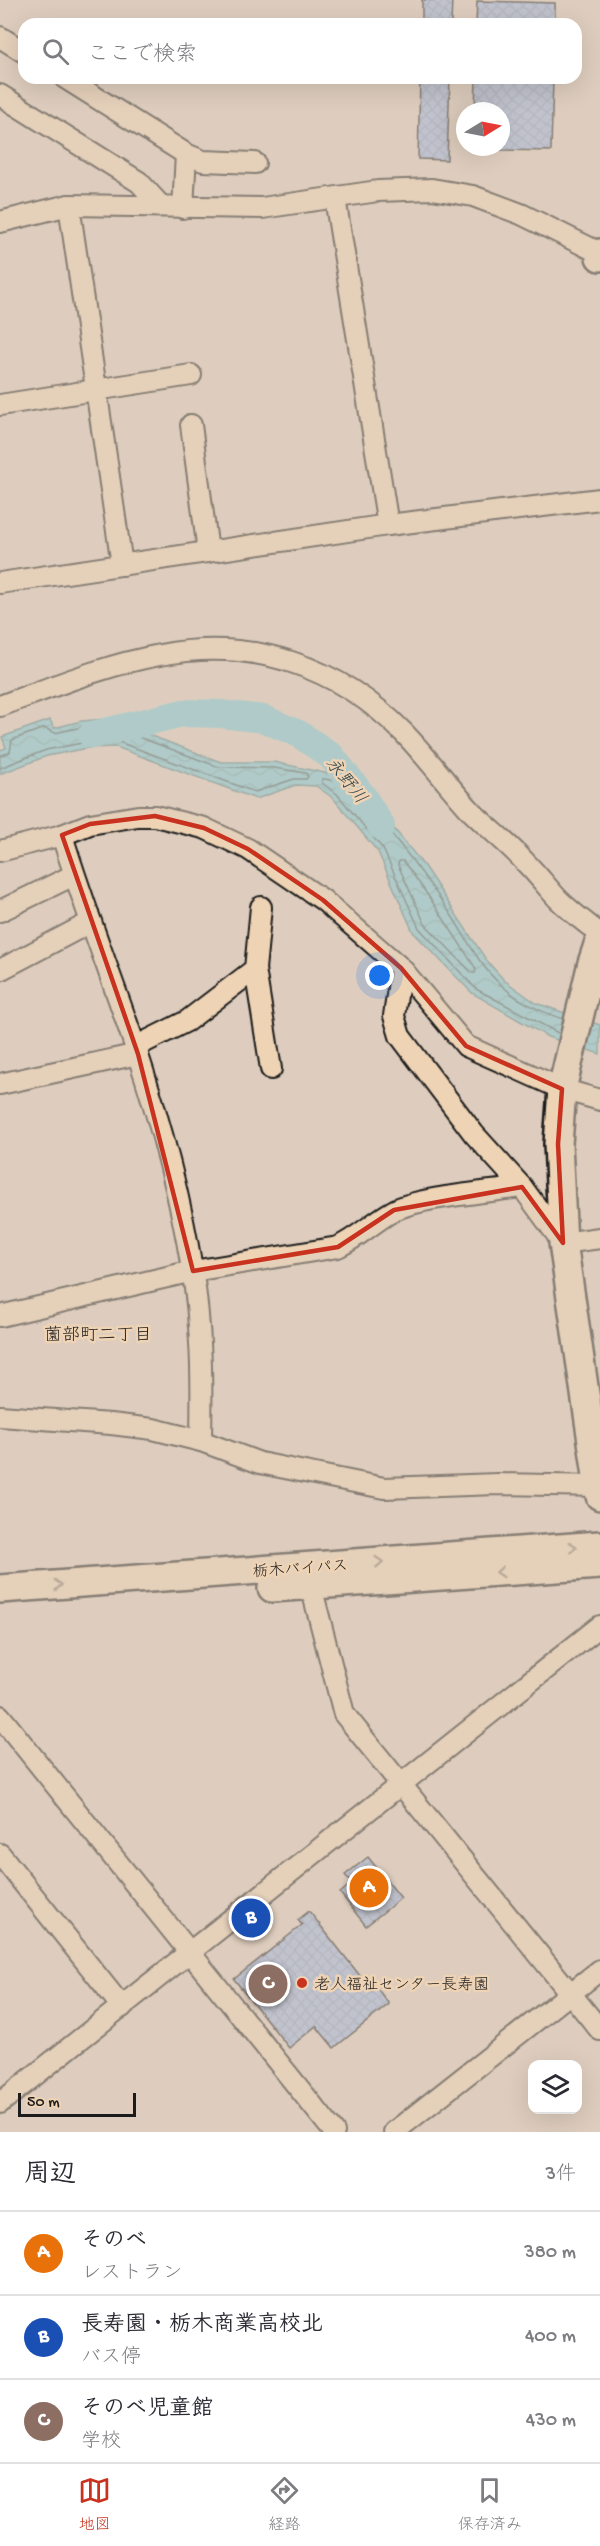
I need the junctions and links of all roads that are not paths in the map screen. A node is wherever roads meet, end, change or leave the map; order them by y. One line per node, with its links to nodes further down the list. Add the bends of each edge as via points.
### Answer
1 (0, 37): 2 (street)
2 (18, 48)
3 (75, 84): 5 (street)
4 (0, 95): 9 (street, via 139,182)
5 (186, 154): 6 (street, via 203,160); 10 (street)
6 (255, 163)
7 (335, 198): 10 (street, via 262,208); 12 (street, via 410,189 472,195 521,214); 18 (street)
8 (69, 205): 9 (street); 11 (street); 14 (street)
9 (161, 206): 10 (street)
10 (183, 208)
11 (0, 222)
12 (600, 254)
13 (191, 375): 14 (street)
14 (97, 390): 15 (street); 20 (street)
15 (0, 405)
16 (191, 424): 19 (street)
17 (600, 499): 18 (street)
18 (388, 525): 19 (street)
19 (208, 551): 20 (street)
20 (122, 565): 21 (street)
21 (0, 583)
22 (0, 706): 29 (street, via 120,665 198,650 260,653 318,671 373,707 402,732 472,812 525,861 558,899)
23 (62, 835): 24 (street); 25 (street); 31 (street, via 90,824 138,816 155,816 204,828 248,849 294,879)
24 (0, 851)
25 (74, 875): 27 (street); 28 (street)
26 (261, 907): 32 (street)
27 (0, 911)
28 (91, 922): 33 (street); 34 (street)
29 (600, 934)
30 (596, 951): 36 (main road)
31 (401, 968): 36 (street, via 466,1046); 39 (street, via 394,1016 400,1036 474,1134)
32 (255, 969): 34 (street, via 187,1021); 35 (street)
33 (0, 970)
34 (137, 1051): 37 (street); 42 (street, via 174,1184)
35 (271, 1069)
36 (563, 1082): 38 (street); 41 (main road, via 558,1144)
37 (0, 1084)
38 (600, 1100)
39 (522, 1187): 41 (street); 42 (street, via 421,1202 394,1210 338,1247)
40 (600, 1238): 41 (street)
41 (563, 1243): 46 (main road)
42 (193, 1271): 43 (street); 45 (street, via 202,1379)
43 (0, 1316)
44 (0, 1416): 45 (street, via 111,1424)
45 (201, 1441): 46 (street, via 260,1463 384,1488 497,1484)
46 (599, 1491)
47 (600, 1545): 50 (main road, 栃木バイパス, one-way to 47)
48 (600, 1564): 49 (main road, 栃木バイパス, one-way to 49)
49 (311, 1586): 51 (main road, 栃木バイパス); 54 (street, via 341,1708)
50 (0, 1589)
51 (0, 1607)
52 (600, 1626): 54 (street)
53 (0, 1716): 56 (street)
54 (402, 1785): 56 (street); 58 (street)
55 (0, 1854): 59 (street)
56 (191, 1952): 59 (street); 62 (street)
57 (600, 1970): 58 (street)
58 (570, 1994): 60 (street); 63 (street)
59 (122, 2007): 61 (street)
60 (600, 2030)
61 (0, 2103)
62 (334, 2132)
63 (394, 2132)

